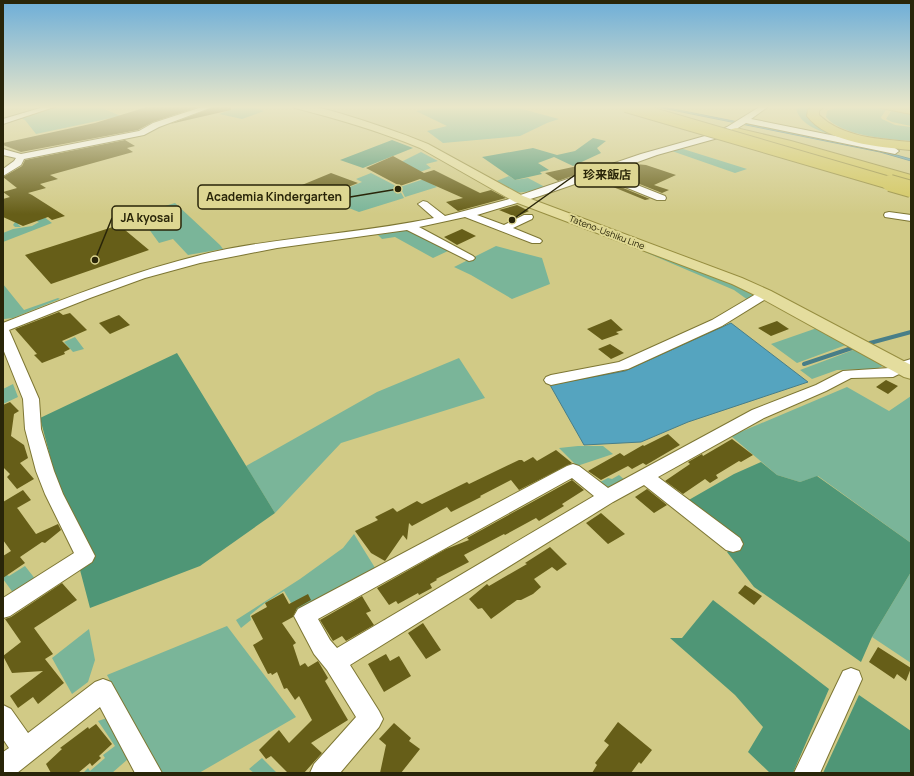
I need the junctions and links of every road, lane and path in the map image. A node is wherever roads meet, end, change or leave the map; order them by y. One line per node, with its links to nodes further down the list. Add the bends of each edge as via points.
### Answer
1 (95, 142): 12 (street)
2 (414, 142): 19 (main road, Tateno-Ushiku Line)
3 (691, 142): 14 (street)
4 (750, 142): 17 (highway, bridge)
5 (782, 142): 15 (highway)
6 (790, 142): 16 (highway)
7 (842, 142): 10 (street)
8 (896, 142): 9 (highway)
9 (911, 144)
10 (895, 151)
11 (3, 152): 12 (street)
12 (21, 157): 13 (street, via 18,163)
13 (3, 173)
14 (599, 173): 18 (street); 19 (street)
15 (911, 179)
16 (911, 183)
17 (911, 189)
18 (661, 198)
19 (519, 199): 21 (street); 30 (main road, Tateno-Ushiku Line)
20 (423, 204): 25 (street)
21 (466, 214): 25 (street); 27 (street)
22 (889, 215): 24 (street)
23 (528, 218): 27 (street)
24 (911, 218)
25 (442, 220): 26 (street)
26 (408, 226): 29 (street); 31 (street, via 275,245 197,260 110,286)
27 (504, 229): 28 (street)
28 (536, 242)
29 (469, 258)
30 (765, 294): 33 (main road, Tateno-Ushiku Line); 34 (street, via 716,323 623,366)
31 (3, 328)
32 (3, 332): 38 (street, via 31,399 32,428 45,471 84,556)
33 (907, 368): 35 (street, via 893,372 848,374 758,414)
34 (551, 380)
35 (644, 476): 36 (street); 37 (street)
36 (607, 497): 39 (street); 39 (street, via 573,470 305,616 322,647)
37 (733, 544)
38 (3, 609)
39 (335, 662): 45 (street, via 371,719)
40 (851, 679): 46 (street)
41 (3, 717): 42 (street)
42 (25, 751): 43 (street); 44 (street, via 103,690)
43 (3, 768)
44 (149, 773)
45 (323, 773)
46 (807, 773)

